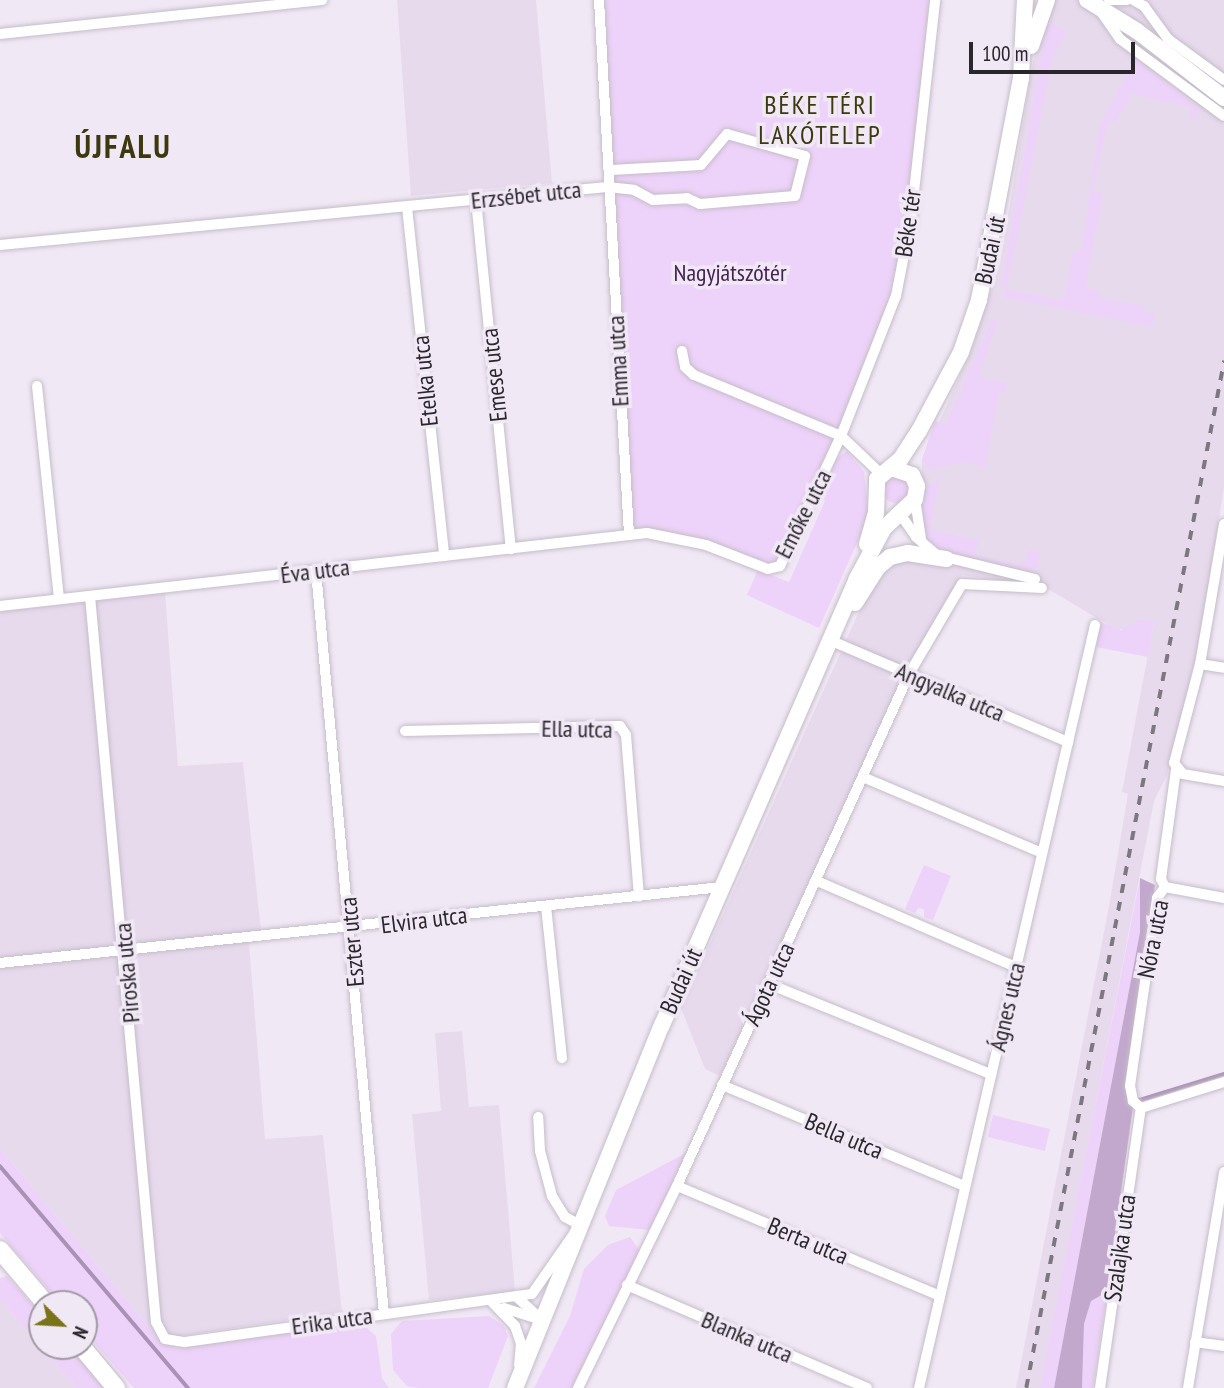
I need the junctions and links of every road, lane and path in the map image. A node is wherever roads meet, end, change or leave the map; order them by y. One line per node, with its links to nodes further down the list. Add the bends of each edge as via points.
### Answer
1 (322, 0): 9 (street)
2 (599, 0): 14 (street, Emma utca)
3 (934, 0): 22 (street, Béke tér, via 911,219 901,272 891,313)
4 (1025, 0): 10 (main road, Budai út)
5 (1047, 0): 10 (main road, Budai út)
6 (1128, 0): 8 (street)
7 (1133, 0): 11 (street, via 1144,6 1168,38)
8 (1100, 2): 12 (main road); 13 (street, via 1120,40)
9 (0, 34)
10 (1021, 78): 21 (main road, Budai út, via 979,300 961,352)
11 (1224, 79)
12 (1224, 98)
13 (1224, 116)
14 (611, 170): 15 (street, Emma utca); 15 (street, Erzsébet utca, via 706,163 727,134 804,156 796,196 700,204 687,198 653,200 634,190)
15 (607, 187): 16 (street, Erzsébet utca); 29 (street, Emma utca)
16 (476, 200): 17 (street, Erzsébet utca); 31 (street, Emese utca)
17 (407, 207): 18 (street, Erzsébet utca); 33 (street, Etelka utca)
18 (0, 245)
19 (682, 351): 22 (street, via 685,367 694,374)
20 (37, 386): 38 (street)
21 (930, 413): 23 (main road, Budai út); 24 (main road, Budai út)
22 (841, 436): 23 (street); 29 (street, Emőke utca, via 780,566 768,569 682,538)
23 (886, 471): 24 (main road); 25 (main road, Budai út, via 875,486)
24 (912, 475): 26 (main road, Budai út, via 917,486)
25 (877, 499): 27 (main road, via 885,509); 36 (main road, Budai út)
26 (915, 499): 27 (main road, Budai út); 30 (street)
27 (898, 511): 30 (street); 36 (main road, Budai út)
28 (1224, 524): 32 (street, Nóra utca)
29 (629, 534): 31 (street, Éva utca)
30 (923, 544): 34 (street)
31 (511, 549): 33 (street, Éva utca)
32 (1222, 554): 42 (street, Nóra utca)
33 (444, 556): 35 (street, Éva utca)
34 (947, 559): 41 (main road, via 908,554 890,557 878,567); 44 (street, Ágota utca, via 1038,584 965,583)
35 (316, 571): 37 (street, Éva utca); 57 (street, Eszter utca)
36 (856, 580): 41 (main road, Budai út)
37 (90, 596): 38 (street, Éva utca); 58 (street, Piroska utca)
38 (59, 599): 39 (street, Éva utca)
39 (0, 606)
40 (1095, 625): 46 (street, Ágnes utca)
41 (832, 641): 44 (street, Angyalka utca); 52 (main road, Budai út)
42 (1200, 664): 43 (street); 47 (street, Nóra utca)
43 (1224, 668)
44 (909, 674): 46 (street, Angyalka utca); 48 (street, Ágota utca)
45 (405, 731): 54 (street, Ella utca, via 620,726 626,736)
46 (1068, 741): 50 (street, Ágnes utca)
47 (1175, 768): 49 (street); 53 (street, Nóra utca, via 1161,879)
48 (863, 777): 50 (street); 51 (street, Ágota utca)
49 (1224, 781)
50 (1042, 853): 60 (street, Ágnes utca)
51 (817, 881): 60 (street); 61 (street, Ágota utca)
52 (722, 887): 54 (street, Elvira utca); 72 (main road, Budai út)
53 (1166, 887): 55 (street); 66 (street, Nóra utca, via 1157,898 1130,1086)
54 (639, 896): 56 (street, Elvira utca)
55 (1224, 898)
56 (546, 906): 57 (street, Elvira utca); 62 (street)
57 (351, 929): 58 (street, Elvira utca); 79 (street, Eszter utca)
58 (125, 951): 59 (street, Elvira utca); 81 (street, Piroska utca, via 156,1322 165,1339)
59 (0, 964)
60 (1016, 967): 63 (street, Ágnes utca)
61 (769, 984): 63 (street); 65 (street, Ágota utca)
62 (562, 1058)
63 (991, 1074): 70 (street, Ágnes utca)
64 (1224, 1082): 66 (street)
65 (722, 1085): 69 (street, Ágota utca); 70 (street, Bella utca)
66 (1138, 1105): 90 (street, Szalajka utca)
67 (538, 1117): 72 (street, via 540,1151 552,1196 565,1217)
68 (1224, 1172): 71 (street)
69 (677, 1186): 74 (street, Ágota utca); 76 (street, Berta utca)
70 (965, 1186): 76 (street, Ágnes utca)
71 (1220, 1225): 82 (street)
72 (580, 1226): 77 (street, Erika utca, via 538,1290); 80 (main road, Budai út)
73 (0, 1250): 75 (main road)
74 (627, 1285): 87 (street, Ágota utca); 88 (street, Blanka utca)
75 (34, 1290)
76 (940, 1296): 89 (street, Ágnes utca)
77 (518, 1298): 78 (street, Erika utca); 80 (street)
78 (492, 1302): 79 (street, Erika utca); 80 (street, Erika utca); 85 (street, via 513,1320 519,1333)
79 (384, 1314): 81 (street, Erika utca)
80 (542, 1320): 85 (main road, Budai út)
81 (173, 1342)
82 (1195, 1342): 83 (street); 91 (street)
83 (1224, 1346)
84 (93, 1360): 86 (main road)
85 (515, 1387)
86 (116, 1388)
87 (578, 1388)
88 (867, 1388)
89 (919, 1388)
90 (1100, 1388)
91 (1188, 1388)

